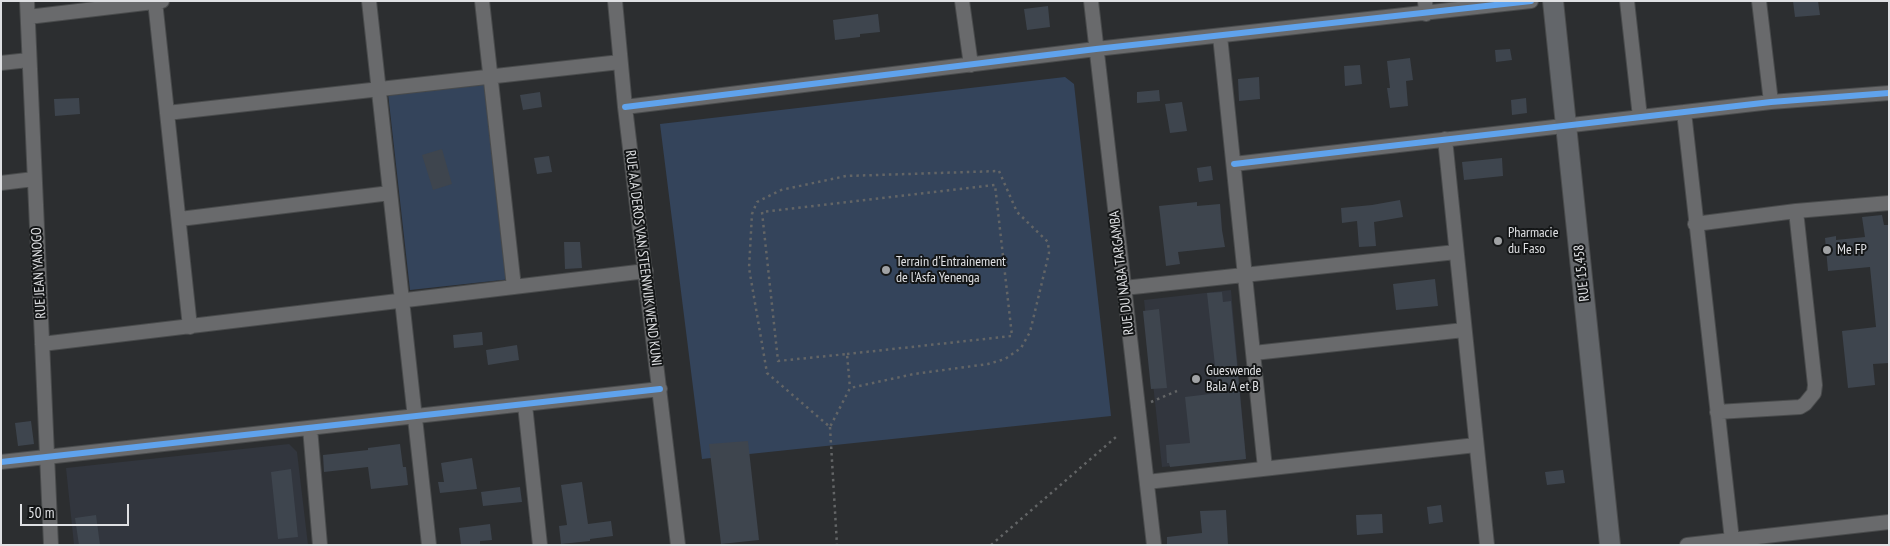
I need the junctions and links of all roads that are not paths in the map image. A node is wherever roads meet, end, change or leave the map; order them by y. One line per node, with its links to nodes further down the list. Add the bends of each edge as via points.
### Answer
1 (27, 1): 13 (street, RUE JEAN YANOGO)
2 (369, 1): 21 (street)
3 (482, 1): 20 (street)
4 (615, 1): 17 (street, RUE A.A DEROS VAN STEENWIJK WEND KUNI)
5 (962, 1): 19 (street)
6 (1091, 1): 15 (street, RUE DU NABA TARGAMBA)
7 (1532, 1): 12 (street)
8 (1553, 1): 28 (main road, RUE 15.458)
9 (1627, 1): 27 (street)
10 (1759, 1): 23 (street)
11 (157, 2): 13 (street); 26 (street)
12 (1425, 8): 14 (street)
13 (28, 17): 16 (street, RUE JEAN YANOGO)
14 (1220, 36): 15 (street); 30 (street)
15 (1096, 49): 19 (street); 42 (street, RUE DU NABA TARGAMBA)
16 (29, 60): 18 (street); 31 (street, RUE JEAN YANOGO)
17 (620, 62): 20 (street); 24 (street, RUE A.A DEROS VAN STEENWIJK WEND KUNI)
18 (1, 63)
19 (971, 65): 24 (street)
20 (490, 77): 21 (street); 41 (street)
21 (379, 89): 26 (street); 33 (street)
22 (1889, 93): 23 (street)
23 (1771, 102): 25 (street)
24 (625, 107): 39 (street, RUE A.A DEROS VAN STEENWIJK WEND KUNI)
25 (1684, 112): 27 (street); 37 (street)
26 (167, 113): 36 (street)
27 (1640, 117): 28 (street)
28 (1567, 126): 29 (street); 67 (main road, RUE 15.458)
29 (1445, 139): 30 (street); 38 (street)
30 (1234, 164): 40 (street)
31 (34, 179): 32 (street); 46 (street, RUE JEAN YANOGO)
32 (1, 183)
33 (390, 193): 36 (street); 43 (street)
34 (1889, 203): 35 (street)
35 (1796, 211): 37 (street); 50 (street, via 1814,393 1800,406)
36 (180, 219): 44 (street)
37 (1696, 224): 50 (street)
38 (1456, 252): 40 (street); 45 (street)
39 (646, 271): 41 (street); 48 (street, RUE A.A DEROS VAN STEENWIJK WEND KUNI)
40 (1246, 276): 42 (street); 47 (street)
41 (514, 287): 43 (street)
42 (1124, 288): 57 (street, RUE DU NABA TARGAMBA)
43 (403, 301): 44 (street); 51 (street)
44 (190, 327): 46 (street)
45 (1464, 330): 47 (street); 53 (street)
46 (42, 344): 54 (street, RUE JEAN YANOGO)
47 (1254, 353): 56 (street)
48 (660, 389): 49 (street); 64 (street, RUE A.A DEROS VAN STEENWIJK WEND KUNI)
49 (525, 405): 51 (street); 63 (street)
50 (1717, 412): 59 (street)
51 (415, 417): 52 (street); 62 (street)
52 (310, 428): 54 (street); 61 (street)
53 (1476, 445): 56 (street); 66 (street)
54 (46, 457): 55 (street); 60 (street, RUE JEAN YANOGO)
55 (1, 462)
56 (1265, 468): 57 (street)
57 (1146, 482): 65 (street, RUE DU NABA TARGAMBA)
58 (1889, 522): 59 (street)
59 (1732, 540): 68 (street)
60 (50, 545)
61 (320, 545)
62 (429, 545)
63 (540, 545)
64 (678, 545)
65 (1154, 545)
66 (1488, 545)
67 (1610, 545)
68 (1686, 545)

